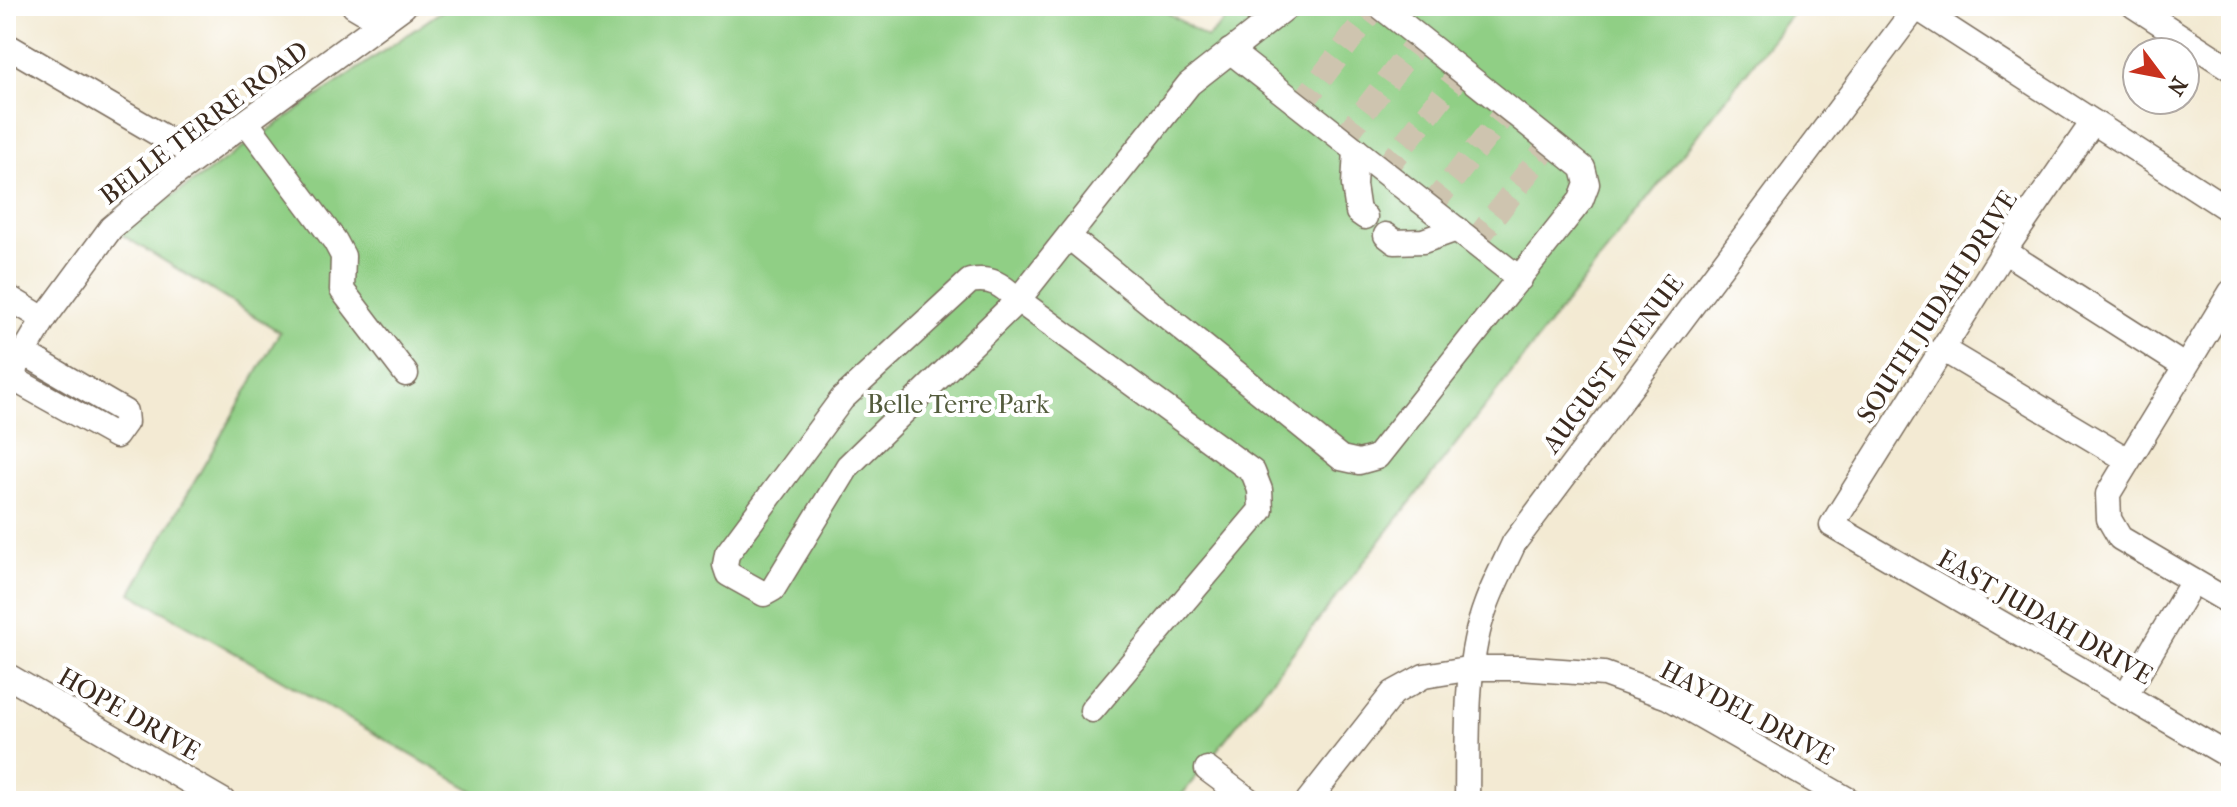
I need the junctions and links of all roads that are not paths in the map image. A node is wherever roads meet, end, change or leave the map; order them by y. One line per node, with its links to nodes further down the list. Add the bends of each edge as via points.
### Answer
1 (354, 6): 7 (street)
2 (404, 6): 7 (street, BELLE TERRE ROAD)
3 (1288, 6): 9 (street)
4 (1380, 6): 21 (street, via 1583,168 1587,184 1581,200)
5 (1915, 6): 11 (street); 35 (street, AUGUST AVENUE, via 1514,543 1485,607)
6 (2134, 6): 10 (street)
7 (381, 22): 12 (street, BELLE TERRE ROAD)
8 (6, 45): 14 (street)
9 (1230, 51): 13 (street); 19 (street, via 1189,84)
10 (2231, 69)
11 (2093, 122): 15 (street); 20 (street, SOUTH JUDAH DRIVE)
12 (247, 123): 14 (street, BELLE TERRE ROAD); 29 (street, via 335,241 343,256 342,290)
13 (1356, 150): 16 (street, via 1354,185 1358,212); 17 (street)
14 (198, 157): 25 (street, BELLE TERRE ROAD, via 111,228)
15 (2231, 211)
16 (1365, 217)
17 (1457, 229): 18 (street, via 1423,241 1395,242); 21 (street)
18 (1386, 235)
19 (1069, 237): 21 (street, via 1341,458 1359,462 1377,457 1399,434); 24 (street)
20 (2004, 251): 26 (street, SOUTH JUDAH DRIVE); 28 (street)
21 (1520, 279)
22 (2231, 292): 28 (street)
23 (6, 296): 25 (street)
24 (1018, 300): 24 (street, via 848,466 773,589 764,594 728,574 727,554 842,399 970,281 985,278); 38 (street, via 1253,472 1260,490 1261,510)
25 (44, 319): 27 (street, BELLE TERRE ROAD)
26 (1942, 349): 31 (street); 32 (street, SOUTH JUDAH DRIVE)
27 (24, 353): 30 (street, BELLE TERRE ROAD); 30 (street, via 125,412 126,422 116,436)
28 (2184, 366): 31 (street)
29 (406, 374)
30 (8, 380)
31 (2126, 459): 33 (street, via 2108,494 2109,519 2120,538)
32 (1832, 525): 37 (street, EAST JUDAH DRIVE)
33 (2193, 581): 34 (street); 37 (street)
34 (2231, 603)
35 (1473, 668): 43 (street, HAYDEL DRIVE, via 1424,676 1393,693); 44 (street, AUGUST AVENUE); 45 (street, HAYDEL DRIVE, via 1604,674 1668,697)
36 (6, 675): 41 (street, HOPE DRIVE)
37 (2125, 696): 39 (street, EAST JUDAH DRIVE)
38 (1092, 710)
39 (2229, 752)
40 (1207, 769): 42 (street)
41 (223, 801)
42 (1250, 801)
43 (1308, 801)
44 (1467, 801)
45 (1850, 801)

